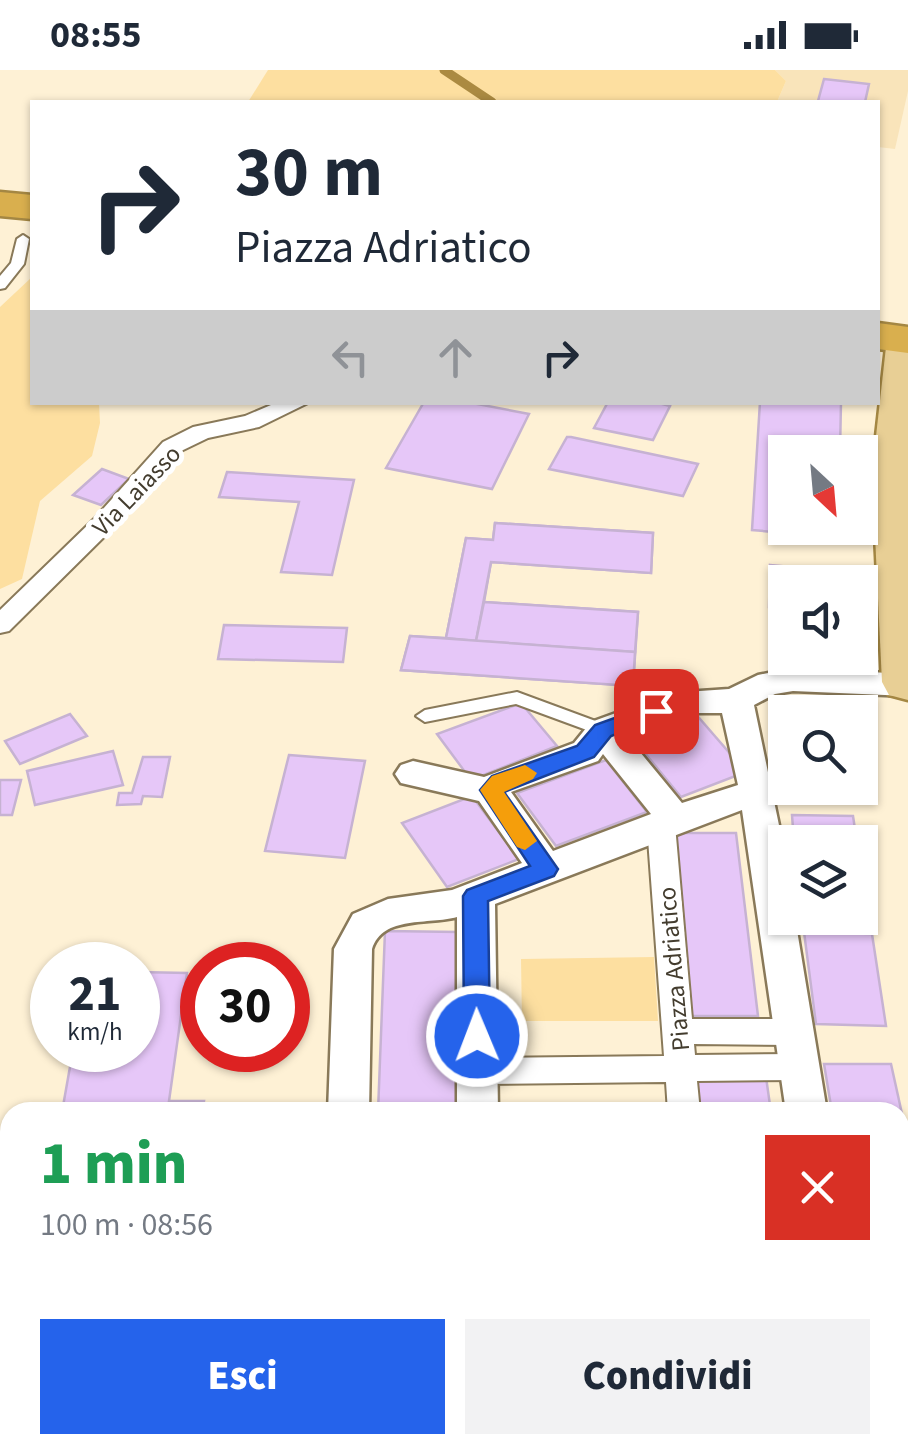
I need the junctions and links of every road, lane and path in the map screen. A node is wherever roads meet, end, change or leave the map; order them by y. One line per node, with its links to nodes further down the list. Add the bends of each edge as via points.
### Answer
1 (0, 204): 2 (highway)
2 (22, 231): 3 (lane, via 17,264)
3 (0, 285)
4 (880, 304): 5 (highway)
5 (908, 307)
6 (880, 340): 7 (highway)
7 (896, 374): 10 (main road)
8 (292, 405): 9 (street, Via Laiasso, via 170,447)
9 (0, 625)
10 (908, 683): 11 (street, via 781,680 750,688)
11 (736, 701): 13 (street, via 683,701); 16 (street)
12 (425, 716): 13 (lane, via 518,698)
13 (603, 730): 15 (street, via 586,752); 17 (street)
14 (413, 774): 15 (street)
15 (491, 790): 18 (street)
16 (757, 792): 17 (street); 21 (street)
17 (668, 822): 18 (street); 20 (street, Piazza Adriatico)
18 (546, 869): 19 (street)
19 (476, 896): 23 (street); 24 (street, via 382,914 359,930)
20 (677, 1031): 21 (street); 22 (street, Piazza Adriatico)
21 (796, 1049): 22 (street); 27 (street)
22 (680, 1068): 23 (street); 26 (street, Piazza Adriatico)
23 (477, 1071): 25 (street)
24 (348, 1102)
25 (478, 1102)
26 (683, 1102)
27 (805, 1102)

